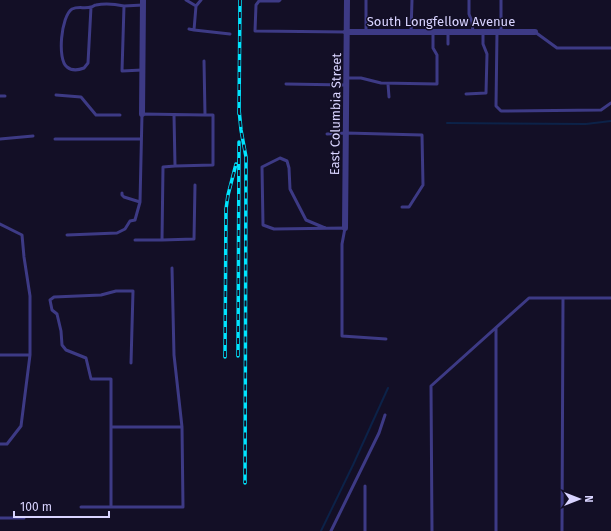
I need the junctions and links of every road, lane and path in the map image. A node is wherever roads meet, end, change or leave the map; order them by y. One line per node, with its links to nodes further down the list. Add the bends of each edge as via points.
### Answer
1 (186, 0): 11 (lane)
2 (201, 0): 11 (lane)
3 (280, 0): 15 (lane, via 259,1 256,5 255,31)
4 (347, 0): 15 (street, East Columbia Street)
5 (366, 0): 16 (lane)
6 (412, 0): 17 (lane)
7 (469, 0): 20 (lane)
8 (501, 0): 22 (lane)
9 (143, 3): 10 (lane); 28 (street)
10 (124, 6): 12 (lane, via 115,4); 28 (lane, via 122,71)
11 (196, 6): 14 (lane)
12 (91, 7): 12 (lane, via 88,63 84,68 73,70 66,67 62,61 63,24 72,9)
13 (188, 29): 14 (lane)
14 (194, 30): 24 (lane)
15 (346, 32): 16 (street, South Longfellow Avenue); 29 (street, East Columbia Street)
16 (366, 32): 17 (street, South Longfellow Avenue)
17 (411, 32): 18 (street, South Longfellow Avenue)
18 (433, 32): 19 (street, South Longfellow Avenue); 31 (lane, via 433,48 437,56 437,84)
19 (448, 32): 20 (street, South Longfellow Avenue); 25 (lane)
20 (473, 32): 21 (street, South Longfellow Avenue)
21 (483, 32): 22 (street, South Longfellow Avenue); 32 (lane, via 486,93)
22 (499, 32): 23 (street, South Longfellow Avenue); 37 (lane, via 496,106 502,111 601,110)
23 (535, 32): 26 (lane, via 557,48)
24 (230, 34)
25 (448, 44)
26 (611, 48)
27 (204, 61): 39 (lane)
28 (142, 70): 38 (street)
29 (346, 82): 30 (lane); 31 (lane, via 361,78); 42 (street, East Columbia Street)
30 (286, 84)
31 (388, 84): 36 (lane)
32 (466, 94)
33 (0, 96): 34 (lane)
34 (5, 96)
35 (56, 96): 40 (lane, via 82,97 96,115)
36 (389, 97)
37 (611, 104)
38 (142, 114): 41 (lane); 47 (lane)
39 (204, 114): 41 (lane); 48 (lane, via 213,115 213,165)
40 (120, 115)
41 (174, 115): 48 (lane)
42 (346, 133): 43 (lane); 52 (lane, via 422,135 424,185 409,207); 55 (street, East Columbia Street)
43 (327, 134)
44 (33, 136): 45 (lane)
45 (0, 139)
46 (55, 139): 47 (lane)
47 (141, 139): 51 (lane)
48 (175, 166): 58 (lane, via 163,167)
49 (195, 185): 58 (lane, via 194,239)
50 (122, 193): 51 (lane, via 122,196)
51 (140, 202): 56 (lane, via 135,220 130,220 125,229 117,233)
52 (402, 207)
53 (0, 224): 65 (lane, via 22,235 30,296)
54 (325, 228): 54 (lane, via 274,229 263,225 262,167 280,158 287,160 290,189 306,220); 55 (lane)
55 (345, 228): 63 (lane, via 342,244 342,336)
56 (67, 235)
57 (135, 240): 58 (lane)
58 (162, 240)
59 (172, 268): 69 (lane, via 174,356)
60 (563, 298): 61 (lane); 62 (lane, via 529,298); 80 (lane)
61 (611, 298)
62 (496, 328): 78 (lane, via 431,386); 79 (lane)
63 (386, 339)
64 (0, 355): 65 (lane)
65 (30, 355): 70 (lane, via 21,426 7,444)
66 (131, 364): 68 (lane, via 133,291 116,291 101,296 54,297 50,300 52,310 59,320 62,345 66,350 86,358 90,379 111,379)
67 (386, 415): 76 (lane)
68 (111, 427): 69 (lane); 73 (lane)
69 (182, 427): 73 (lane, via 183,507)
70 (0, 444)
71 (365, 486): 77 (lane)
72 (81, 507): 73 (lane)
73 (111, 507)
74 (0, 518): 75 (lane)
75 (24, 518)
76 (332, 531)
77 (365, 531)
78 (432, 531)
79 (496, 531)
80 (562, 531)

